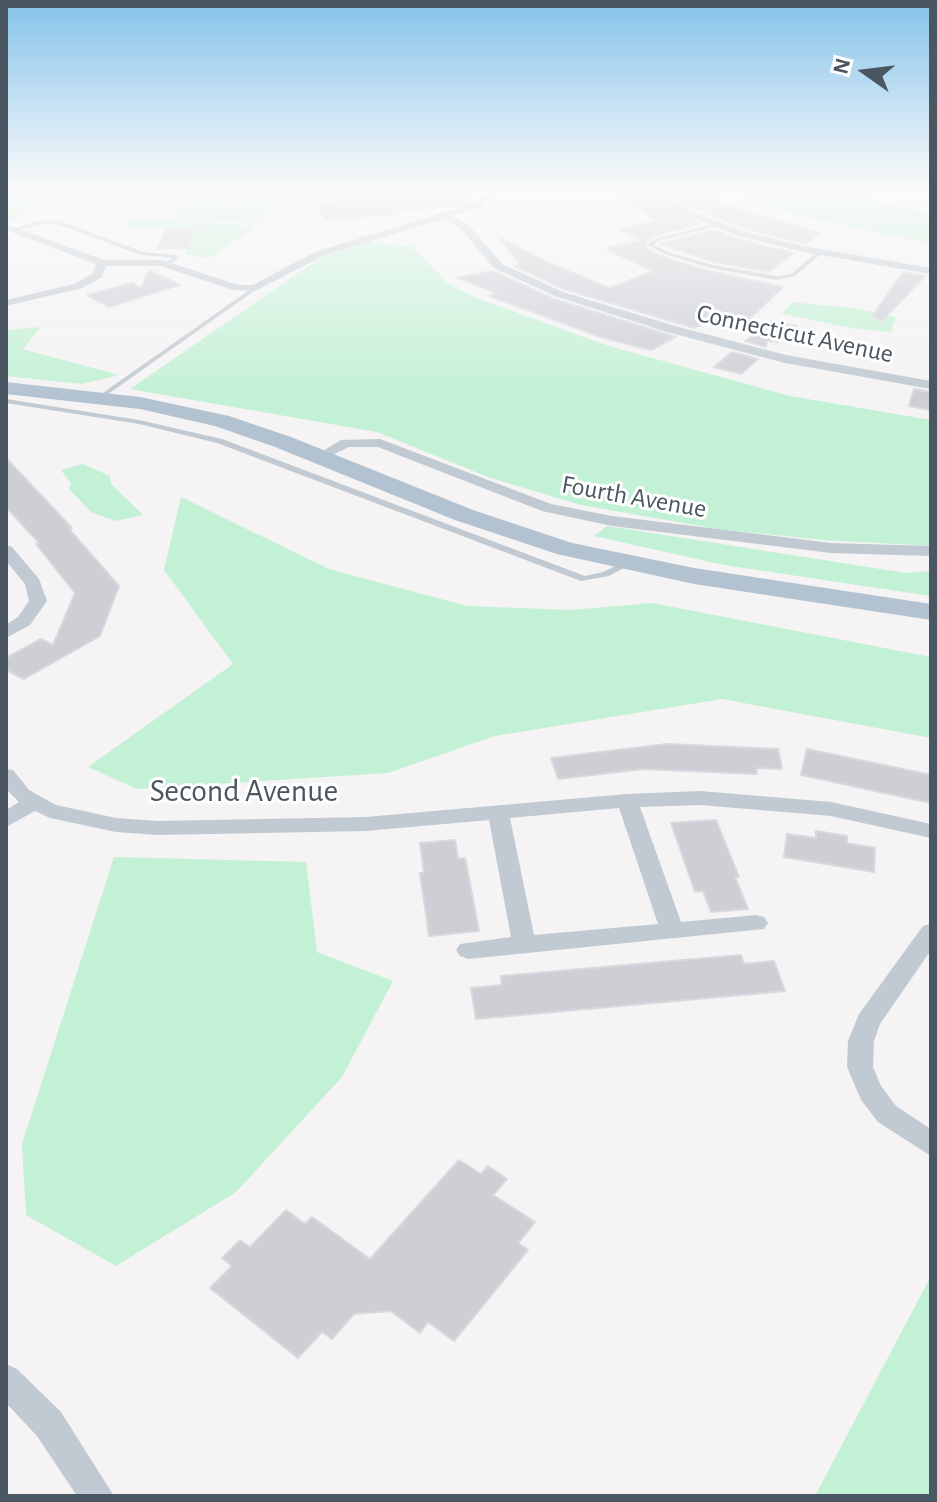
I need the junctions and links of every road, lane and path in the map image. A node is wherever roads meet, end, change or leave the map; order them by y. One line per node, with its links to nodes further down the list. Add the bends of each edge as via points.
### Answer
1 (88, 256): 8 (street)
2 (167, 256): 9 (lane, via 177,257)
3 (315, 256): 11 (street)
4 (490, 256): 13 (street, Connecticut Avenue, via 498,266 559,294 671,329 785,359)
5 (676, 256): 6 (lane, via 777,278 793,275)
6 (815, 256)
7 (838, 256): 10 (street)
8 (102, 263): 9 (street); 12 (street, via 97,276 78,286)
9 (166, 265): 11 (street, via 230,286)
10 (931, 271)
11 (255, 288): 15 (lane)
12 (6, 303)
13 (931, 385)
14 (6, 388): 15 (main road)
15 (99, 398): 17 (main road, via 184,411)
16 (6, 401): 20 (lane, via 219,441 584,579)
17 (330, 451): 19 (street, Fourth Avenue, via 353,442 380,443 547,508 612,521 831,548); 20 (main road, via 519,534)
18 (6, 550): 22 (street, via 33,583 38,601 24,621)
19 (931, 551)
20 (629, 563): 21 (main road)
21 (931, 612)
22 (6, 633)
23 (6, 775): 25 (street, Second Avenue)
24 (627, 801): 26 (street, Second Avenue); 28 (street, Second Avenue, via 790,803); 30 (street)
25 (33, 803): 26 (street, Second Avenue, via 78,818 158,828 366,824); 27 (street)
26 (498, 813): 32 (street)
27 (6, 820)
28 (931, 831)
29 (756, 923): 30 (street)
30 (672, 930): 32 (street)
31 (931, 932): 34 (street, via 868,1021 860,1067 887,1114)
32 (524, 944): 33 (street)
33 (468, 950)
34 (931, 1144)
35 (6, 1380): 36 (street, via 49,1424)
36 (97, 1496)

